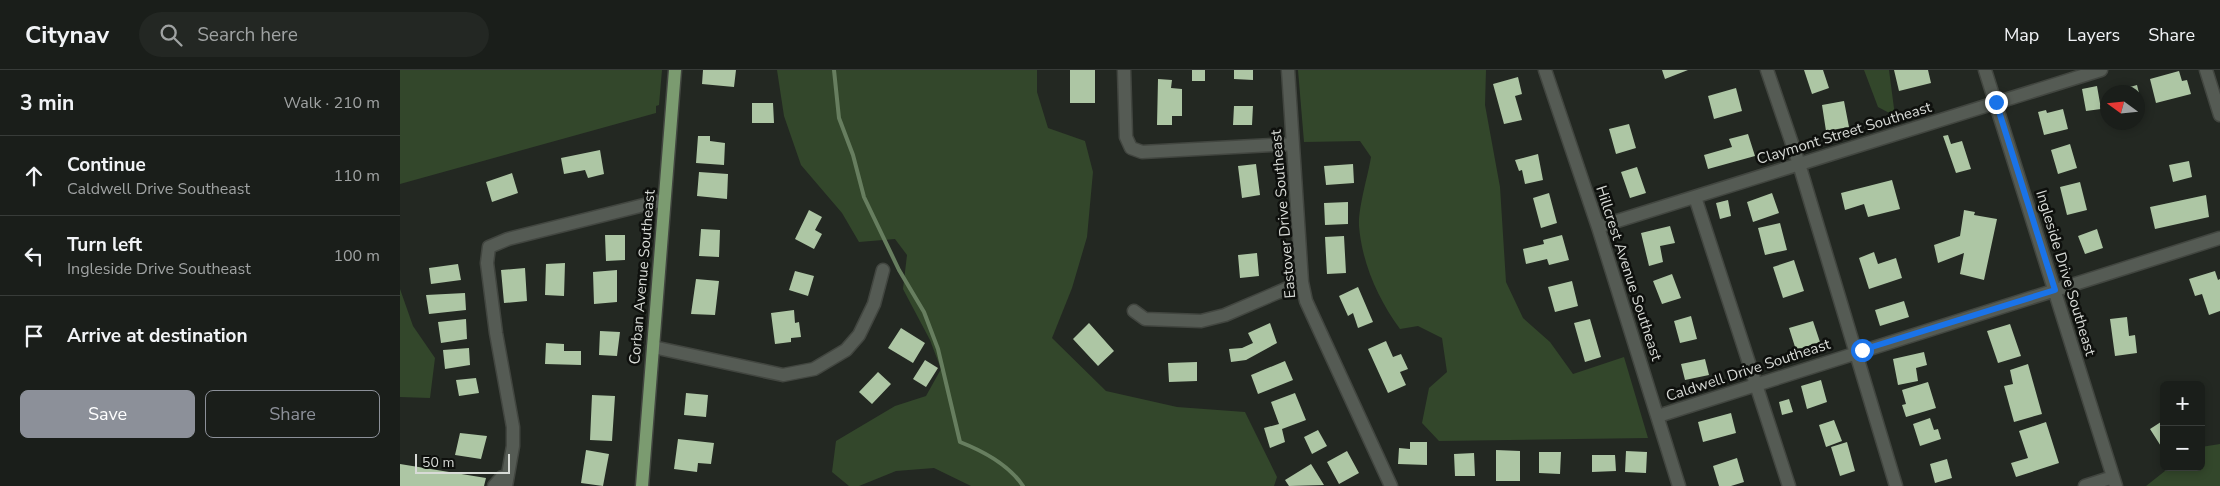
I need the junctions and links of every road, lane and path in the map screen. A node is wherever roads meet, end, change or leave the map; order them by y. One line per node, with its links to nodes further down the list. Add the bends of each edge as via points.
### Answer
1 (675, 70): 14 (main road, Corban Avenue Southeast)
2 (1124, 70): 11 (street, via 1126,137 1131,148 1142,152)
3 (1288, 70): 11 (street, Eastover Drive Southeast)
4 (1545, 70): 15 (street, Hillcrest Avenue Southeast)
5 (1767, 70): 12 (street)
6 (1986, 70): 9 (street, Ingleside Drive Southeast)
7 (2101, 70): 9 (street, Claymont Street Southeast)
8 (2206, 70): 10 (street)
9 (1996, 102): 12 (street, Claymont Street Southeast); 19 (street, Ingleside Drive Southeast)
10 (2220, 115)
11 (1292, 144): 18 (street, Eastover Drive Southeast)
12 (1799, 164): 13 (street, Claymont Street Southeast); 22 (street)
13 (1694, 197): 15 (street, Claymont Street Southeast); 23 (street)
14 (664, 200): 21 (main road, Corban Avenue Southeast); 25 (street, via 508,239 489,247 487,263 496,332 513,427)
15 (1598, 227): 24 (street, Hillcrest Avenue Southeast)
16 (2220, 238): 19 (street, Caldwell Drive Southeast)
17 (884, 270): 21 (street, via 874,304 858,335 846,350 814,369 783,375)
18 (1302, 282): 20 (street, via 1225,315 1200,321 1145,319); 29 (street, Eastover Drive Southeast, via 1312,317)
19 (2055, 290): 22 (street, Caldwell Drive Southeast); 26 (street, Ingleside Drive Southeast)
20 (1134, 311)
21 (653, 347): 28 (main road, Corban Avenue Southeast)
22 (1856, 352): 23 (street, Caldwell Drive Southeast); 32 (street)
23 (1756, 383): 24 (street, Caldwell Drive Southeast); 31 (street)
24 (1658, 416): 30 (street, Hillcrest Avenue Southeast)
25 (506, 482): 27 (street, via 502,477)
26 (2115, 482): 33 (street)
27 (494, 486)
28 (642, 486)
29 (1391, 486)
30 (1679, 486)
31 (1790, 486)
32 (1896, 486)
33 (2085, 486)

